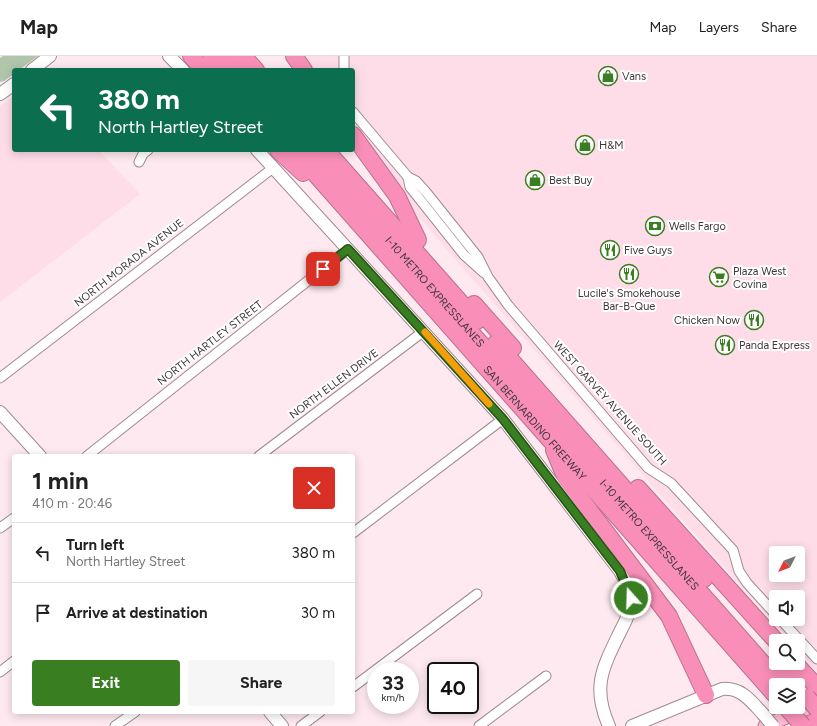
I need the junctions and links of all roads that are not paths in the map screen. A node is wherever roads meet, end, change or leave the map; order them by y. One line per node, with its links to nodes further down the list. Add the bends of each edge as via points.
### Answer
1 (50, 56): 10 (street)
2 (169, 56): 11 (street)
3 (191, 56): 12 (highway)
4 (211, 56): 13 (highway)
5 (228, 56): 14 (highway)
6 (243, 56): 15 (highway)
7 (255, 56): 16 (highway)
8 (294, 56): 17 (highway)
9 (344, 56): 18 (street)
10 (35, 68)
11 (181, 68)
12 (202, 68)
13 (222, 68)
14 (238, 68)
15 (254, 68)
16 (265, 68)
17 (303, 68)
18 (344, 68)
19 (12, 85): 20 (street)
20 (0, 94)
21 (355, 114): 45 (street, WEST GARVEY AVENUE SOUTH, via 408,177 410,188 464,255 488,277 508,305 650,469 671,483 733,550 739,571)
22 (355, 138): 31 (highway, via 398,196)
23 (259, 152): 29 (street)
24 (280, 152): 30 (highway)
25 (296, 152): 30 (highway, SAN BERNARDINO FREEWAY)
26 (312, 152): 55 (highway, I-10 METRO EXPRESSLANES)
27 (328, 152): 48 (highway, I-10 METRO EXPRESSLANES)
28 (340, 152): 31 (highway)
29 (273, 168): 32 (street); 34 (street, NORTH MORADA AVENUE)
30 (360, 223): 37 (highway, SAN BERNARDINO FREEWAY)
31 (418, 240): 47 (highway)
32 (348, 249): 33 (street); 39 (street, NORTH HARTLEY STREET)
33 (424, 331): 36 (street); 40 (street, NORTH ELLEN DRIVE)
34 (0, 378)
35 (0, 412): 38 (street)
36 (503, 419): 43 (street); 68 (street, via 620,571 628,587 631,598 628,615 601,679 600,698)
37 (549, 438): 57 (highway, SAN BERNARDINO FREEWAY); 58 (highway, via 566,479 669,616)
38 (38, 454)
39 (90, 454)
40 (262, 454)
41 (12, 519): 42 (street)
42 (0, 528)
43 (355, 531)
44 (477, 594): 56 (street)
45 (769, 607)
46 (786, 626): 49 (street)
47 (770, 634)
48 (769, 654)
49 (817, 659)
50 (12, 663): 53 (street)
51 (782, 670): 59 (highway, I-10 METRO EXPRESSLANES)
52 (797, 670): 59 (highway)
53 (0, 672)
54 (546, 676): 67 (street)
55 (776, 678)
56 (355, 686)
57 (769, 688)
58 (706, 695): 63 (street, via 722,689 737,690 750,699); 69 (street)
59 (809, 705): 63 (main road)
60 (131, 714): 64 (street)
61 (272, 714): 65 (street)
62 (317, 714): 66 (street)
63 (764, 720): 70 (street, bridge)
64 (115, 726)
65 (282, 726)
66 (301, 726)
67 (479, 726)
68 (609, 726)
69 (632, 726)
70 (774, 726)

